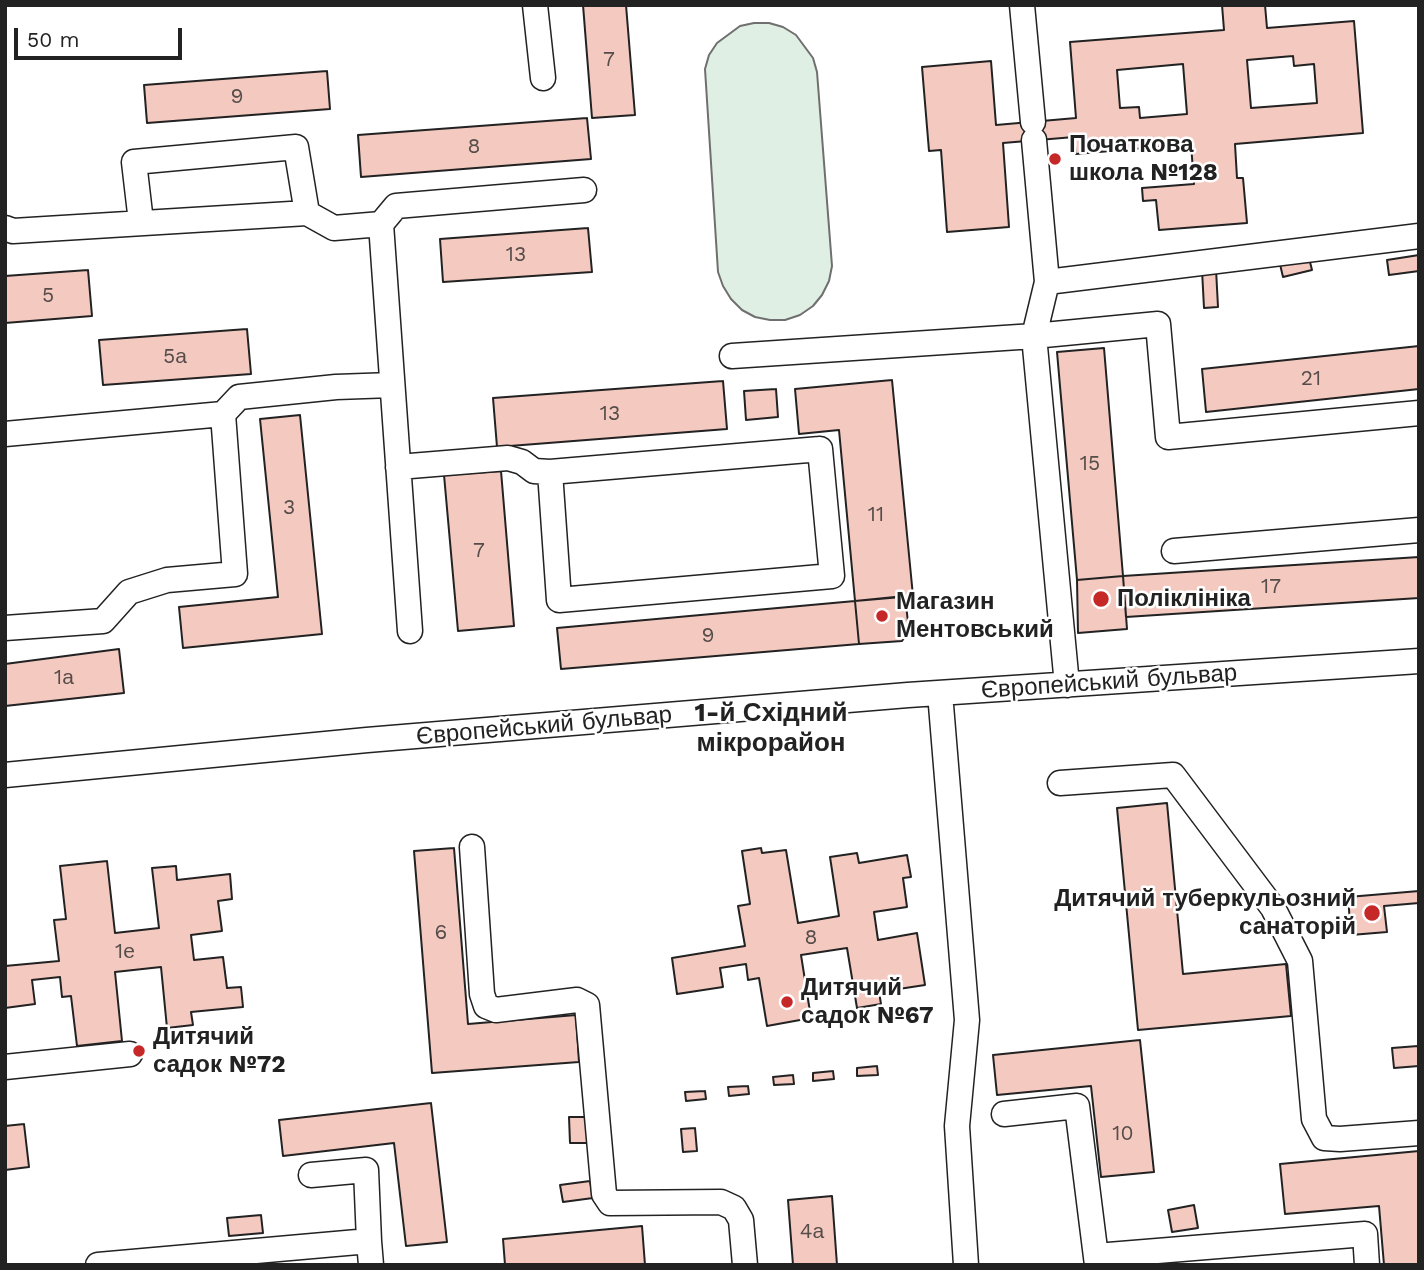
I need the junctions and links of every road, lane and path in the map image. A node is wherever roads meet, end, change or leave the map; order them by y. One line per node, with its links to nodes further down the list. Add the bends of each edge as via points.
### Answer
1 (535, 5): 3 (street)
2 (1022, 5): 10 (street)
3 (543, 78)
4 (584, 190): 7 (street, via 396,206)
5 (307, 213): 6 (street); 6 (street, via 296,147 134,162); 7 (street, via 334,228)
6 (141, 222): 8 (street)
7 (381, 223): 13 (street)
8 (5, 228)
9 (1419, 236): 10 (street)
10 (1047, 282): 11 (street)
11 (1034, 336): 12 (street); 14 (street, via 1157,324 1168,437); 24 (street)
12 (732, 356)
13 (392, 385): 15 (street, via 239,397); 17 (street)
14 (1419, 413)
15 (223, 414): 16 (street); 21 (street, via 235,574 167,580 130,592 103,621)
16 (5, 434)
17 (398, 467): 18 (street, via 508,458 534,471); 22 (street)
18 (550, 472): 18 (street, via 559,600 832,576 820,449)
19 (1419, 530): 20 (street)
20 (1174, 551)
21 (5, 628)
22 (410, 631)
23 (1419, 661): 24 (street, Європейський бульвар)
24 (1067, 685): 25 (street, Європейський бульвар)
25 (940, 694): 26 (street, Європейський бульвар, via 368,740); 38 (street, via 967,1020 957,1126)
26 (5, 775)
27 (1060, 783): 32 (street, via 1173,775 1273,908 1300,961 1314,1119 1324,1138)
28 (472, 847): 37 (street, via 486,1006 496,1010 577,1000 587,1006 604,1194 610,1203 721,1202 734,1208 741,1220)
29 (130, 1054): 30 (street)
30 (5, 1068)
31 (1004, 1114): 35 (street, via 1077,1105)
32 (1419, 1133)
33 (311, 1175): 34 (street, via 366,1170)
34 (370, 1253): 36 (street)
35 (1096, 1260): 39 (street, via 1365,1234)
36 (98, 1265)
37 (745, 1265)
38 (966, 1265)
39 (1367, 1265)

